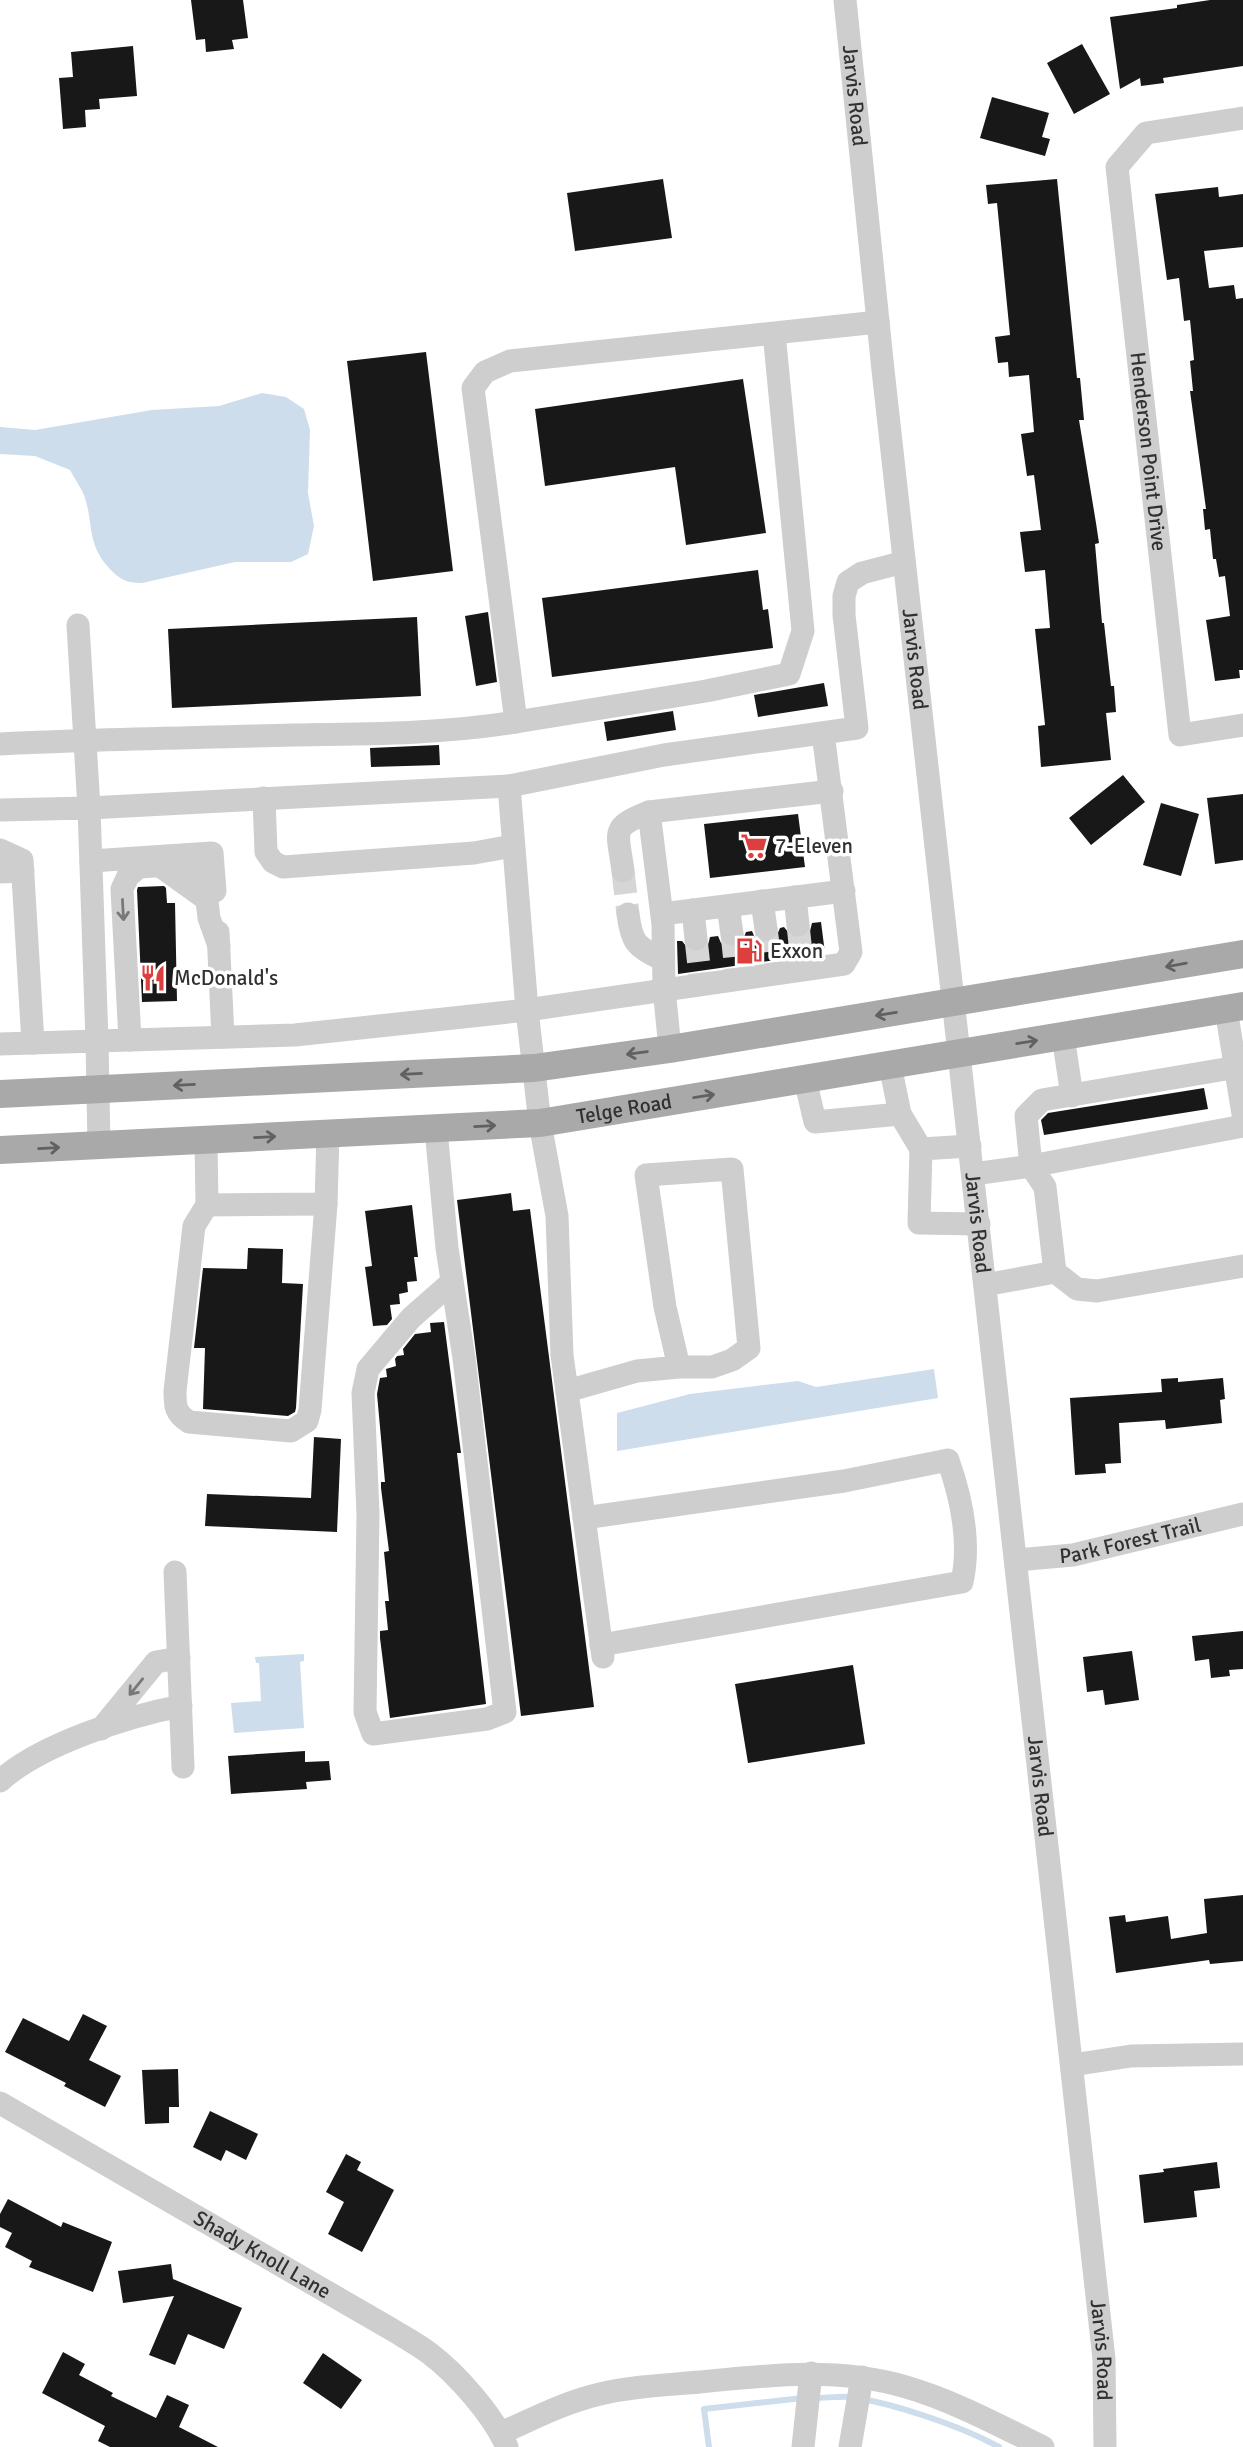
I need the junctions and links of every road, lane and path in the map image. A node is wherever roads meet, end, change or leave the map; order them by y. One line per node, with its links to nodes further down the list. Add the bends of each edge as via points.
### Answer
1 (845, 0): 3 (street, Jarvis Road)
2 (1243, 118): 8 (street, Henderson Point Drive, via 1146,133 1117,167 1180,736)
3 (878, 322): 4 (street); 5 (street, Jarvis Road)
4 (774, 333): 7 (street, via 803,631 789,674); 7 (street, via 510,361 485,372 472,388)
5 (904, 562): 9 (street, via 862,573 848,582 844,615 857,728); 39 (street, Jarvis Road)
6 (78, 625): 10 (street)
7 (516, 722): 10 (street, via 399,733)
8 (1243, 725)
9 (823, 733): 12 (street, via 664,755); 13 (street)
10 (84, 740): 11 (street); 15 (street)
11 (0, 744)
12 (509, 786): 14 (street); 18 (street)
13 (832, 791): 17 (street); 24 (street)
14 (264, 798): 15 (street); 18 (street, via 266,852 283,867)
15 (89, 807): 16 (street); 20 (street)
16 (0, 810)
17 (649, 812): 22 (street, via 624,822 618,832); 30 (street)
18 (513, 846): 41 (street)
19 (0, 850): 21 (street)
20 (91, 861): 35 (street, via 212,853); 45 (street)
21 (23, 866): 23 (street); 46 (street)
22 (623, 871)
23 (0, 872)
24 (844, 891): 25 (street); 38 (street, via 851,952 844,964 701,979)
25 (795, 897): 26 (street); 31 (street)
26 (762, 901): 27 (street); 32 (street)
27 (728, 906): 28 (street); 33 (street)
28 (693, 910): 30 (street); 34 (street)
29 (628, 914): 37 (street, via 637,946)
30 (662, 914): 37 (street)
31 (798, 925)
32 (766, 929)
33 (732, 934)
34 (696, 939)
35 (219, 946): 43 (street); 44 (street, one-way to 44, via 201,871 187,864 139,867 128,876 122,889)
36 (1243, 954): 39 (main road, one-way to 39)
37 (663, 960): 38 (street)
38 (664, 988): 41 (street); 48 (street)
39 (954, 1003): 48 (main road, one-way to 48); 49 (street, Jarvis Road)
40 (1235, 1008): 42 (main road, Telge Road); 51 (street)
41 (527, 1010): 43 (street, via 295,1035); 52 (street)
42 (1063, 1036): 49 (main road, Telge Road, one-way to 42); 56 (street)
43 (223, 1037): 44 (street)
44 (130, 1040): 45 (street)
45 (97, 1041): 46 (street); 54 (street)
46 (33, 1043): 47 (street)
47 (0, 1044)
48 (670, 1049): 52 (main road, one-way to 52)
49 (959, 1054): 50 (main road, Telge Road); 65 (street, Jarvis Road)
50 (890, 1065): 53 (main road, Telge Road); 57 (street)
51 (1239, 1067): 56 (street); 58 (street)
52 (534, 1068): 54 (main road, one-way to 54); 59 (street)
53 (805, 1079): 57 (street, via 815,1122); 59 (main road, Telge Road, one-way to 53)
54 (98, 1090): 55 (main road); 64 (street)
55 (0, 1094)
56 (1072, 1096): 68 (street, via 1042,1100 1026,1116)
57 (901, 1114): 66 (street)
58 (1243, 1115)
59 (540, 1123): 61 (main road, Telge Road, one-way to 59); 78 (street, via 557,1216)
60 (1243, 1126): 68 (street)
61 (436, 1129): 62 (main road, Telge Road); 75 (street)
62 (328, 1134): 63 (main road, Telge Road, one-way to 62); 70 (street)
63 (206, 1140): 64 (main road, Telge Road); 71 (street)
64 (99, 1146): 67 (main road, Telge Road, one-way to 64)
65 (970, 1146): 66 (street); 69 (street, Jarvis Road)
66 (921, 1149): 72 (street, via 919,1223)
67 (0, 1150)
68 (1031, 1166): 69 (street); 74 (street, via 1045,1188)
69 (973, 1174): 72 (street, Jarvis Road)
70 (326, 1204): 71 (street); 71 (street, via 310,1410 307,1421 291,1431 189,1422 175,1408 194,1226)
71 (207, 1205)
72 (979, 1224): 76 (street, Jarvis Road)
73 (1243, 1266): 74 (street, via 1097,1291 1077,1289)
74 (1055, 1272): 76 (street)
75 (452, 1282): 75 (street, via 505,1712 486,1719 373,1734 365,1712 368,1540 363,1393 368,1369 411,1318)
76 (985, 1285): 81 (street, Jarvis Road)
77 (679, 1367): 77 (street, via 712,1367 749,1348 732,1169 646,1175 664,1307); 78 (street, via 638,1371)
78 (567, 1391): 80 (street)
79 (1243, 1514): 81 (street, Park Forest Trail, via 1073,1555)
80 (584, 1518): 80 (street, via 602,1651 962,1582 965,1569 960,1496 948,1460 844,1481)
81 (1016, 1560): 89 (street, Jarvis Road)
82 (175, 1572): 83 (street)
83 (178, 1658): 84 (street); 85 (street, one-way to 85, via 156,1662)
84 (181, 1706): 85 (street); 86 (street)
85 (101, 1730): 87 (street, via 55,1746)
86 (183, 1767)
87 (0, 1781)
88 (1243, 2054): 89 (street, via 1131,2056)
89 (1072, 2065): 97 (street, Jarvis Road, via 1104,2359)
90 (0, 2103): 93 (street, Shady Knoll Lane, via 430,2353 467,2390)
91 (811, 2373): 92 (street); 93 (street, via 600,2394 563,2405); 94 (street)
92 (862, 2377): 95 (street); 96 (street, via 908,2387 958,2406)
93 (504, 2440)
94 (803, 2447)
95 (850, 2447)
96 (1042, 2447)
97 (1105, 2447)

